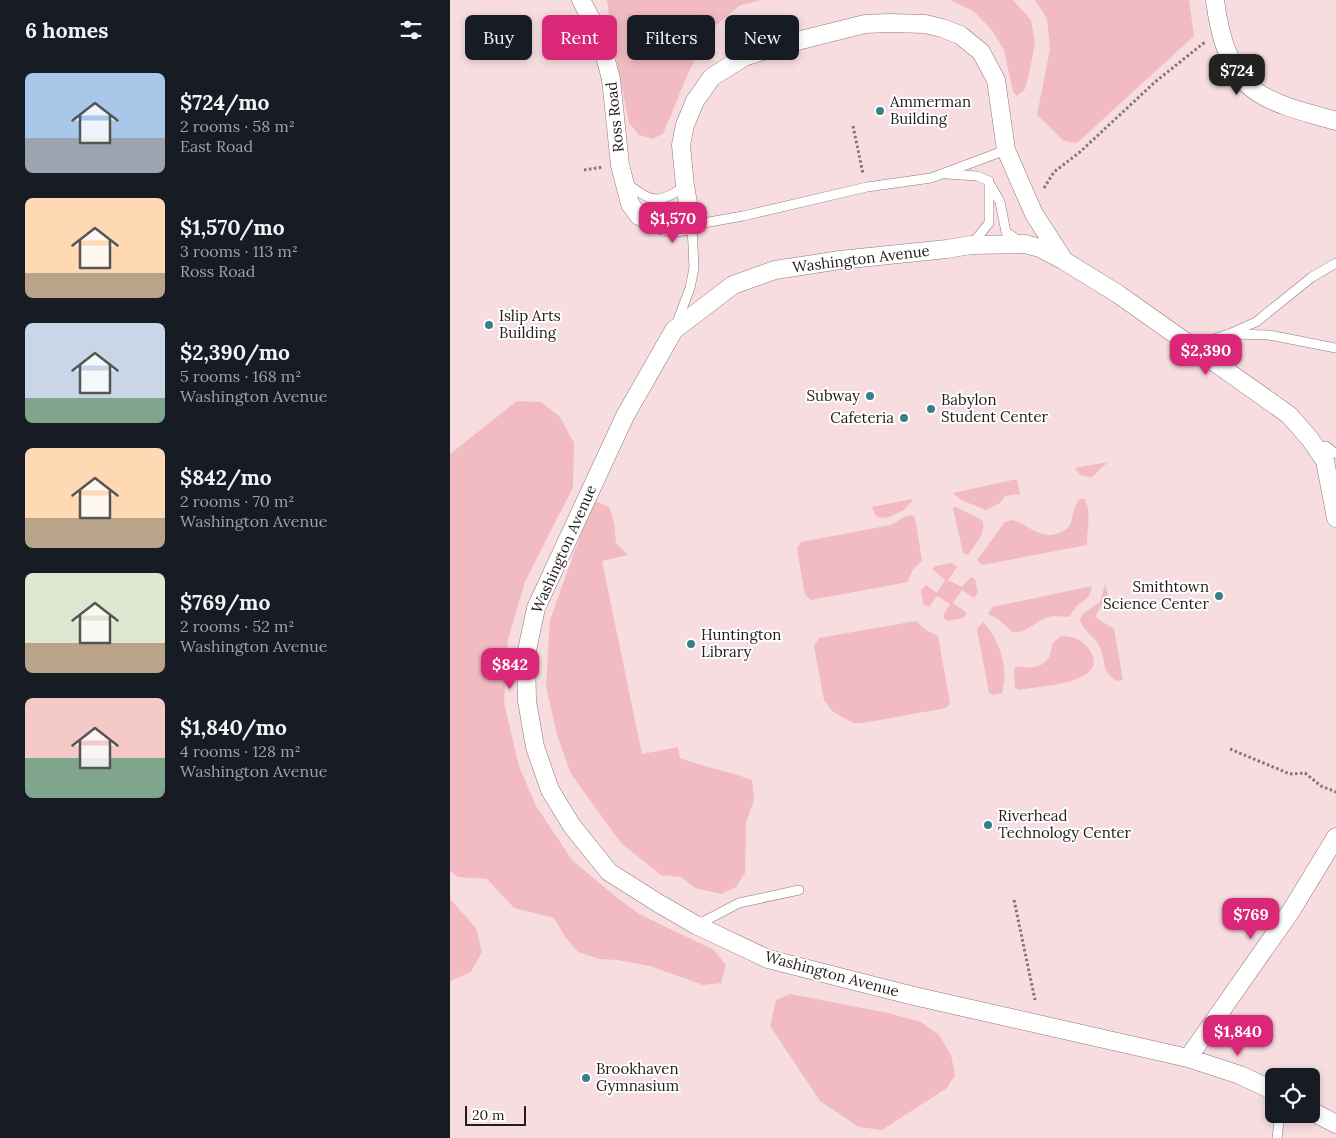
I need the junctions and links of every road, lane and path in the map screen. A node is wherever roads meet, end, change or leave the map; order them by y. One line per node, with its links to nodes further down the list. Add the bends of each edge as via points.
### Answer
1 (581, 0): 11 (street, Ross Road, via 599,34 611,79)
2 (1215, 0): 3 (street)
3 (1222, 40): 4 (street, via 1237,73 1258,93 1283,105); 14 (path, via 1198,47 1155,82 1054,172)
4 (1336, 121)
5 (854, 126): 9 (path)
6 (1006, 150): 10 (lane); 13 (street, Washington Avenue, via 996,80 981,52 960,35 942,28 907,23 865,24 744,57 712,77 695,100 685,125 681,145); 18 (street, Washington Avenue, via 1034,214)
7 (609, 166): 8 (path)
8 (584, 170)
9 (863, 174)
10 (944, 174): 12 (lane, via 977,176); 15 (lane, via 867,187)
11 (623, 181): 13 (lane, via 647,198 661,199); 15 (street, Ross Road, via 630,204 639,216 673,228)
12 (988, 181): 16 (lane, via 1000,202 1006,232); 17 (lane, via 989,223)
13 (685, 186): 15 (street, Washington Avenue)
14 (1043, 191)
15 (692, 225): 20 (lane, Washington Avenue, via 694,268)
16 (1025, 244): 17 (street, Washington Avenue); 18 (street, Washington Avenue)
17 (971, 245): 20 (street, Washington Avenue, via 775,270 733,285)
18 (1063, 260): 22 (street, Washington Avenue)
19 (1336, 263): 21 (lane, via 1312,277 1256,322)
20 (674, 330): 32 (street, Washington Avenue, via 625,416 536,608 526,655 526,701 535,747 550,790 572,826 609,872)
21 (1229, 334): 22 (lane); 23 (lane, via 1269,335)
22 (1192, 346): 24 (street, Washington Avenue, via 1289,415)
23 (1336, 348)
24 (1317, 448): 25 (lane, via 1326,446); 26 (street, Washington Avenue, via 1325,461)
25 (1336, 454)
26 (1336, 518)
27 (1230, 749): 28 (path, via 1290,774 1305,773 1321,786)
28 (1336, 792)
29 (1336, 836): 34 (street, via 1291,911)
30 (799, 890): 32 (lane, via 739,903)
31 (1014, 900): 33 (path)
32 (696, 925): 34 (street, Washington Avenue, via 768,959 914,996)
33 (1034, 1000)
34 (1188, 1058): 35 (street, Washington Avenue)
35 (1265, 1087)
36 (1320, 1116): 38 (street)
37 (1278, 1123): 39 (lane)
38 (1336, 1124)
39 (1276, 1138)

